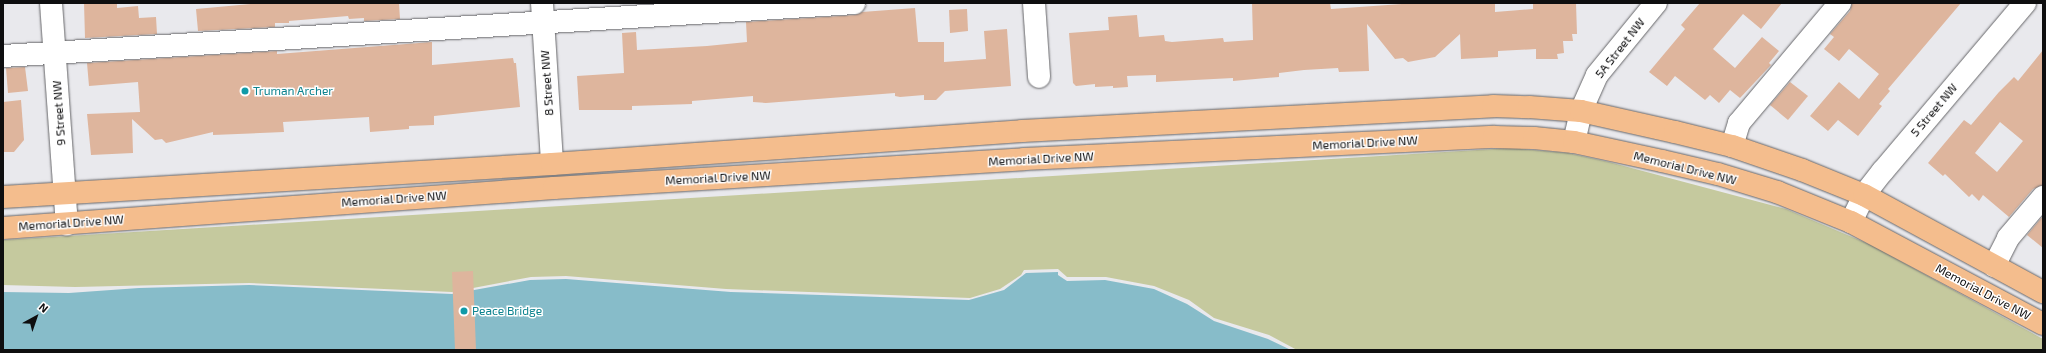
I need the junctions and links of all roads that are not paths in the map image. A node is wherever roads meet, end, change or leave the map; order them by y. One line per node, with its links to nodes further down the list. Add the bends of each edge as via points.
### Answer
1 (51, 3): 8 (street, 9 Street NW)
2 (854, 3): 7 (street)
3 (1034, 3): 10 (street)
4 (1656, 3): 11 (street, 5A Street NW, via 1597,75)
5 (1840, 3): 13 (street, via 1739,123)
6 (2024, 3): 16 (street, 5 Street NW)
7 (543, 13): 8 (street); 14 (street, 8 Street NW)
8 (55, 54): 9 (street); 15 (street, 9 Street NW)
9 (3, 56)
10 (1039, 77)
11 (1581, 111): 12 (street, 5A Street NW); 13 (main road, Memorial Drive NW); 14 (main road, Memorial Drive NW, via 1485,106 1022,132)
12 (1574, 142): 19 (main road, Memorial Drive NW, via 1718,174 1777,192); 20 (main road, Memorial Drive NW, via 1494,137 1024,159 554,188)
13 (1732, 146): 16 (main road, Memorial Drive NW)
14 (552, 164): 15 (main road, Memorial Drive NW)
15 (65, 192): 17 (main road, Memorial Drive NW); 20 (street, 9 Street NW)
16 (1864, 195): 19 (street, 5 Street NW); 22 (main road, Memorial Drive NW)
17 (3, 197)
18 (2043, 197): 22 (street, via 2008,238)
19 (1851, 222): 24 (main road, Memorial Drive NW)
20 (67, 224): 21 (main road, Memorial Drive NW)
21 (3, 228)
22 (1994, 266): 23 (main road, Memorial Drive NW)
23 (2043, 292)
24 (2043, 324)

